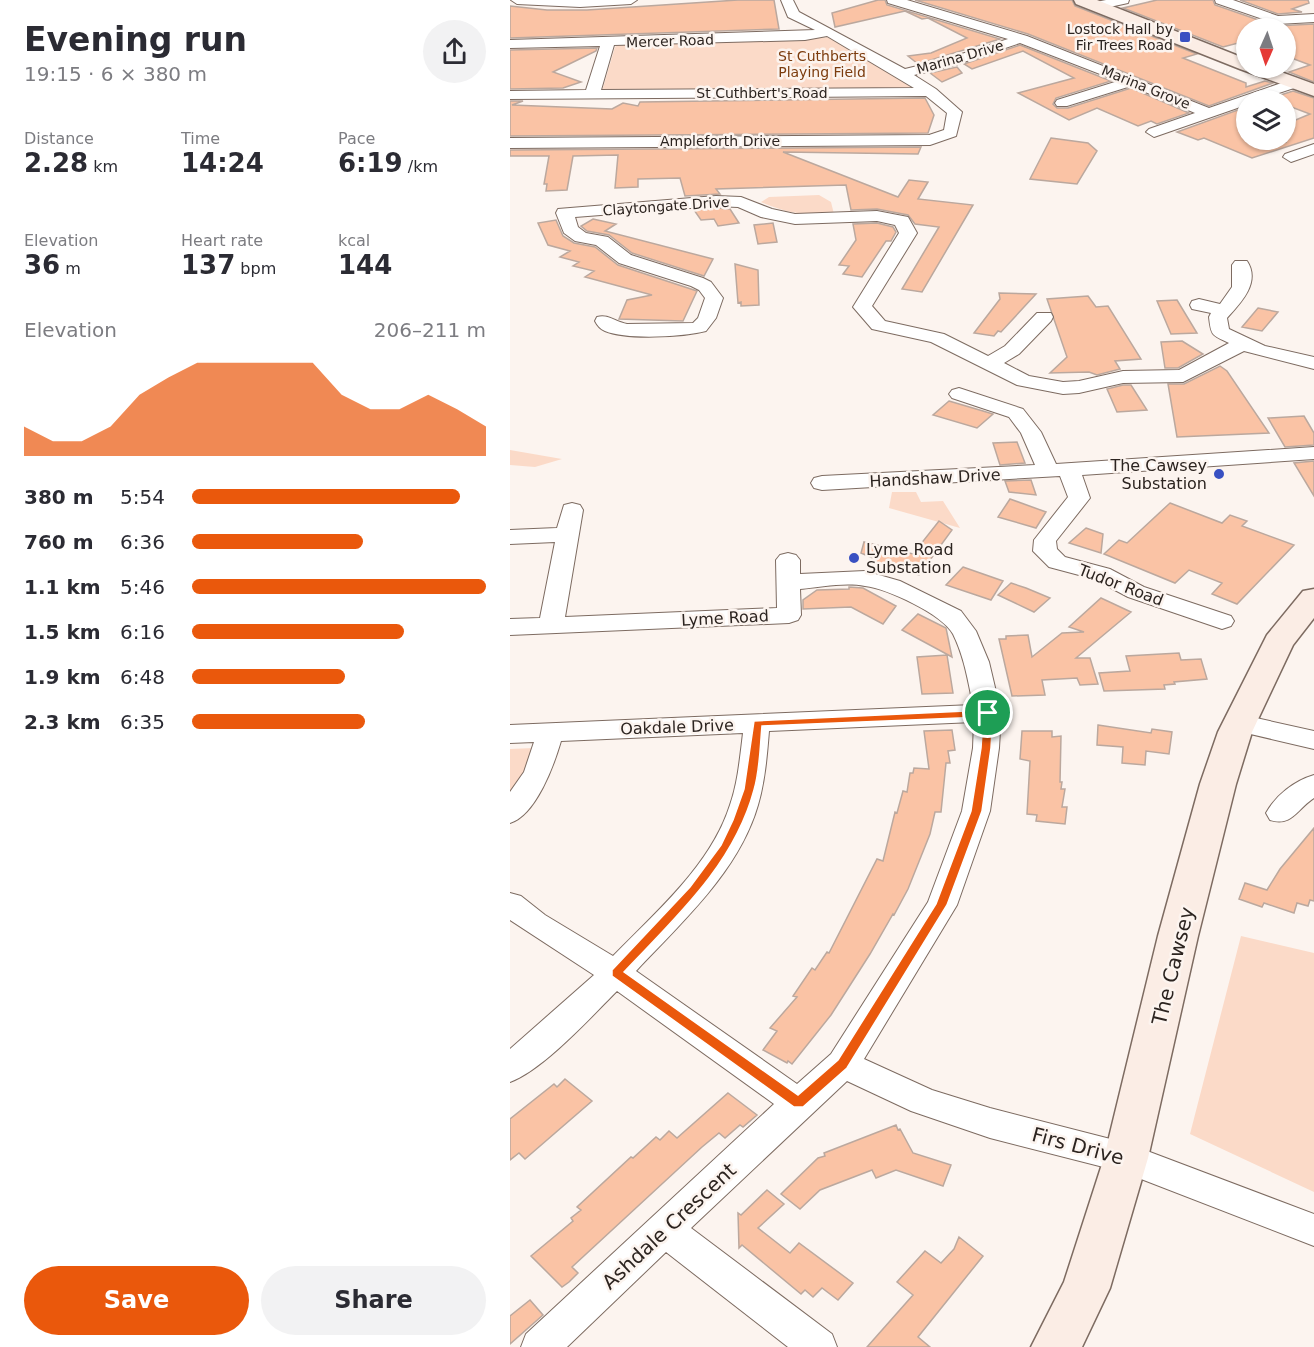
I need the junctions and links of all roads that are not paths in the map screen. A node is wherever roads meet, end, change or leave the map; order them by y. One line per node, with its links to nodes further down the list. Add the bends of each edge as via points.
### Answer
1 (517, 0): 2 (street)
2 (631, 0)
3 (787, 0): 9 (street, via 793,14)
4 (893, 0): 17 (street, Marina Grove, via 1022,39)
5 (1124, 0): 7 (street)
6 (1221, 0): 8 (street, via 1277,20)
7 (1089, 3): 10 (street)
8 (1314, 18)
9 (829, 32): 12 (street, Mercer Road); 15 (street)
10 (1162, 32): 14 (street); 18 (street, via 1162,38)
11 (1015, 41): 15 (street, Marina Drive)
12 (608, 43): 13 (street, Mercer Road); 21 (street)
13 (510, 45)
14 (1236, 61)
15 (904, 73): 20 (street)
16 (1277, 78): 18 (street)
17 (1132, 81): 24 (street); 25 (street, Marina Grove)
18 (1291, 84): 19 (street); 23 (street); 25 (street, Marina Grove)
19 (1314, 90)
20 (931, 92): 21 (street, St Cuthbert's Road); 27 (street, Ampleforth Drive, via 955,112 955,117 951,133 930,140)
21 (592, 94): 22 (street, St Cuthbert's Road)
22 (510, 95)
23 (1314, 96)
24 (1062, 103)
25 (1208, 113): 26 (street)
26 (1154, 132)
27 (510, 143)
28 (1314, 149): 29 (street)
29 (1291, 157)
30 (1241, 265): 32 (street, via 1242,288)
31 (1199, 305): 32 (street)
32 (1224, 310): 35 (street, via 1218,317 1220,332)
33 (1044, 317): 36 (street, via 1012,350)
34 (604, 321): 36 (street, Claytongate Drive, via 611,328 634,330 700,327 714,298 697,282 625,259 602,242 581,237 570,229 564,213 716,201 741,202 795,219 877,216 902,221 908,233 862,307 879,325 937,338)
35 (1242, 344): 36 (street, Claytongate Drive, via 1183,376 1124,377 1079,387 1024,381); 37 (street)
36 (990, 363)
37 (1314, 363)
38 (959, 394): 40 (street, via 1016,413)
39 (1314, 453): 40 (street, Handshaw Drive)
40 (1059, 470): 41 (street, Handshaw Drive); 46 (street, Tudor Road, via 1079,498 1045,540 1045,551 1057,562 1102,574 1136,592)
41 (822, 483)
42 (572, 510): 43 (street)
43 (567, 534): 44 (street); 47 (street)
44 (510, 537)
45 (1314, 598): 51 (street, The Cawsey, via 1278,642)
46 (1222, 621)
47 (551, 626): 48 (street, Lyme Road); 49 (street, Lyme Road, via 789,615 789,571 865,578 892,586 952,616 964,631 976,662)
48 (515, 627)
49 (988, 713): 50 (street, Oakdale Drive); 60 (street, Lyme Road, via 976,811 942,905)
50 (757, 723): 52 (street, Oakdale Drive); 59 (street, via 750,789 725,847 694,890)
51 (1238, 723): 54 (street); 63 (street, The Cawsey, via 1178,936)
52 (551, 732): 53 (street, Oakdale Drive); 56 (street, via 537,774)
53 (510, 734)
54 (1314, 740)
55 (1314, 785): 57 (street)
56 (510, 813)
57 (1280, 813)
58 (510, 904): 59 (street)
59 (616, 973): 61 (street); 62 (street)
60 (843, 1064): 62 (street, Lyme Road); 63 (street, Firs Drive, via 923,1101 968,1116)
61 (510, 1068)
62 (798, 1103): 64 (street, Ashdale Crescent)
63 (1126, 1158): 65 (street, Firs Drive); 68 (street, The Cawsey, via 1086,1288)
64 (666, 1230): 66 (street, Ashdale Crescent); 67 (street)
65 (1314, 1230)
66 (540, 1347)
67 (818, 1347)
68 (1056, 1347)

